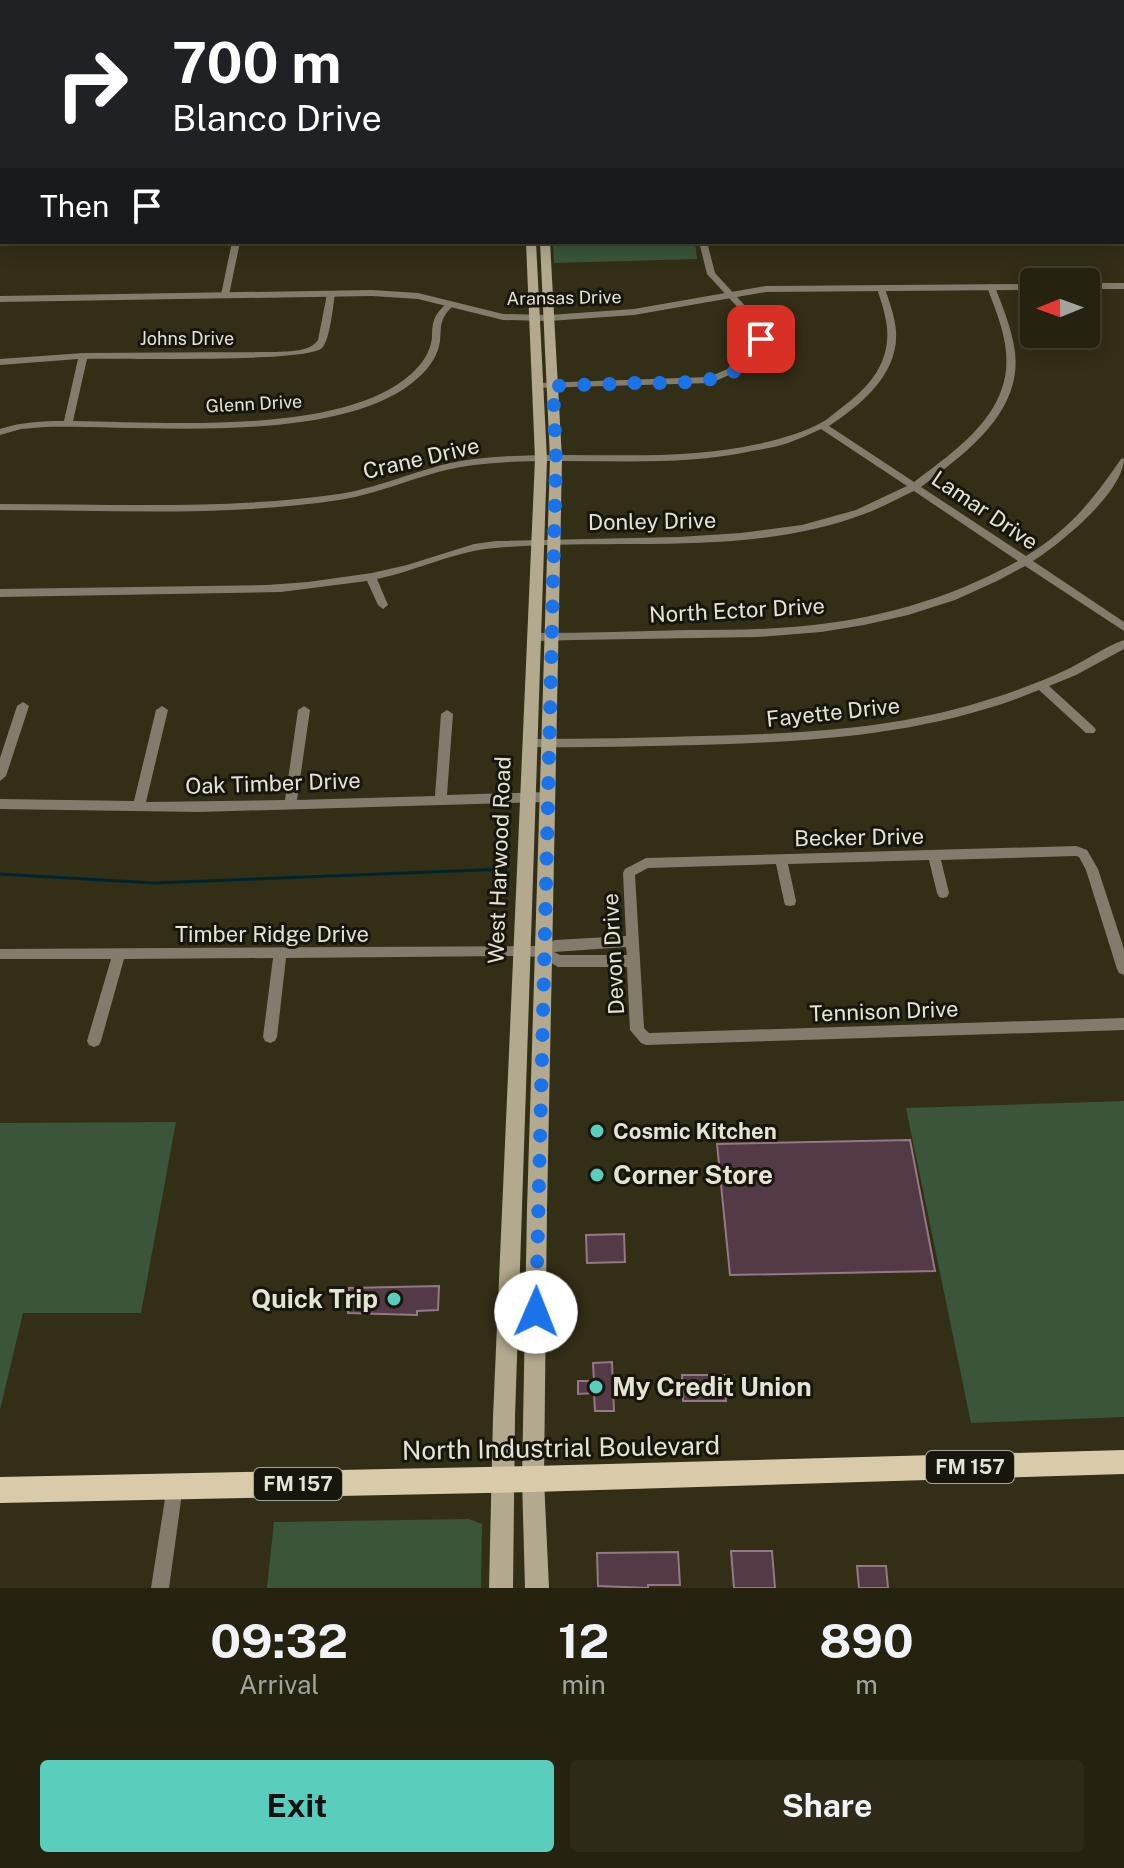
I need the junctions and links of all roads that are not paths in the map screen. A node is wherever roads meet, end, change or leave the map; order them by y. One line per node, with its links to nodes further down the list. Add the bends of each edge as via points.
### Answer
1 (236, 244): 12 (street)
2 (531, 244): 15 (main road, West Harwood Road)
3 (545, 244): 16 (main road, West Harwood Road)
4 (704, 244): 11 (street, via 711,274)
5 (1100, 286): 6 (street)
6 (1124, 286)
7 (991, 287): 8 (street, Aransas Drive); 9 (street, Aransas Drive); 25 (street, Donley Drive, via 1011,340 1009,382 973,440)
8 (1020, 287)
9 (881, 288): 11 (street, Aransas Drive); 21 (street, Crane Drive, via 892,335 886,362 873,386)
10 (331, 294): 12 (street, Aransas Drive); 14 (street, Aransas Drive, via 404,295); 17 (street, Johns Drive, via 322,340 309,351)
11 (729, 294): 16 (street, Aransas Drive, via 634,312); 19 (street, via 757,323 761,339 755,354 732,372 702,382)
12 (225, 295): 13 (street, Aransas Drive)
13 (0, 299)
14 (452, 303): 15 (street, Aransas Drive, via 495,315); 20 (street, Glenn Drive, via 436,321 434,350 425,365 388,394 353,410 282,421)
15 (535, 318): 16 (street, Aransas Drive); 19 (main road, West Harwood Road)
16 (549, 318): 19 (main road, West Harwood Road)
17 (83, 356): 18 (street, Johns Drive); 20 (street)
18 (0, 362)
19 (546, 386): 23 (main road, West Harwood Road)
20 (68, 424): 22 (street, Glenn Drive)
21 (823, 426): 23 (street, Crane Drive, via 733,453); 25 (street, Lamar Drive)
22 (0, 432)
23 (548, 459): 26 (street, Crane Drive, via 457,465 341,497 279,503); 27 (main road, West Harwood Road); 28 (main road, West Harwood Road)
24 (1124, 461): 29 (street, North Ector Drive, via 1095,506)
25 (914, 485): 28 (street, Donley Drive, via 846,516 767,534); 29 (street, Lamar Drive)
26 (0, 507)
27 (537, 543): 28 (street, Donley Drive); 30 (street, Donley Drive, via 476,547); 34 (main road, West Harwood Road)
28 (553, 543): 34 (main road, West Harwood Road)
29 (1025, 561): 33 (street, Lamar Drive); 34 (street, North Ector Drive, via 931,602 822,628)
30 (371, 577): 31 (street, Donley Drive, via 305,587); 32 (street)
31 (0, 593)
32 (383, 605)
33 (1124, 627)
34 (543, 637): 42 (main road, West Harwood Road); 43 (main road, West Harwood Road)
35 (1124, 644): 36 (street, Fayette Drive)
36 (1042, 686): 41 (street); 43 (street, Fayette Drive, via 961,714 835,734)
37 (23, 706): 44 (street)
38 (162, 710): 50 (street)
39 (304, 710): 48 (street)
40 (447, 714): 47 (street)
41 (1090, 730)
42 (530, 743): 43 (street, Fayette Drive); 45 (main road, West Harwood Road)
43 (547, 744): 46 (main road, West Harwood Road)
44 (0, 776)
45 (528, 797): 46 (street, Oak Timber Drive); 47 (street, Oak Timber Drive); 57 (main road, West Harwood Road)
46 (546, 797): 58 (main road, West Harwood Road)
47 (441, 798): 48 (street, Oak Timber Drive)
48 (291, 802): 50 (street, Oak Timber Drive)
49 (0, 804): 50 (street, Oak Timber Drive)
50 (139, 806)
51 (934, 855): 52 (street, Becker Drive); 54 (street); 63 (street, Becker Drive, via 1083,853)
52 (781, 858): 53 (street, Becker Drive); 55 (street)
53 (636, 866): 56 (street, Devon Drive, via 629,873)
54 (943, 893)
55 (790, 901)
56 (632, 941): 58 (street, via 555,945); 62 (street, Devon Drive)
57 (522, 951): 58 (street, Timber Ridge Drive); 61 (street, Timber Ridge Drive); 68 (main road, West Harwood Road)
58 (543, 952): 62 (street, via 558,961); 69 (main road, West Harwood Road)
59 (0, 954): 60 (street, Timber Ridge Drive)
60 (119, 954): 61 (street, Timber Ridge Drive); 67 (street)
61 (280, 955): 65 (street)
62 (634, 961): 66 (street, Devon Drive, via 637,1030)
63 (1124, 969)
64 (1124, 1024): 66 (street, Tennison Drive)
65 (270, 1037)
66 (646, 1039)
67 (94, 1041)
68 (512, 1211): 69 (main road); 72 (main road, West Harwood Road)
69 (538, 1215): 71 (main road, West Harwood Road)
70 (1124, 1462): 71 (main road, North Industrial Boulevard / FM 157)
71 (533, 1479): 72 (main road, North Industrial Boulevard / FM 157); 77 (main road, West Harwood Road)
72 (503, 1480): 73 (main road, North Industrial Boulevard / FM 157); 76 (main road, West Harwood Road)
73 (175, 1486): 74 (main road, North Industrial Boulevard / FM 157); 75 (street)
74 (0, 1490)
75 (160, 1588)
76 (501, 1588)
77 (537, 1588)

